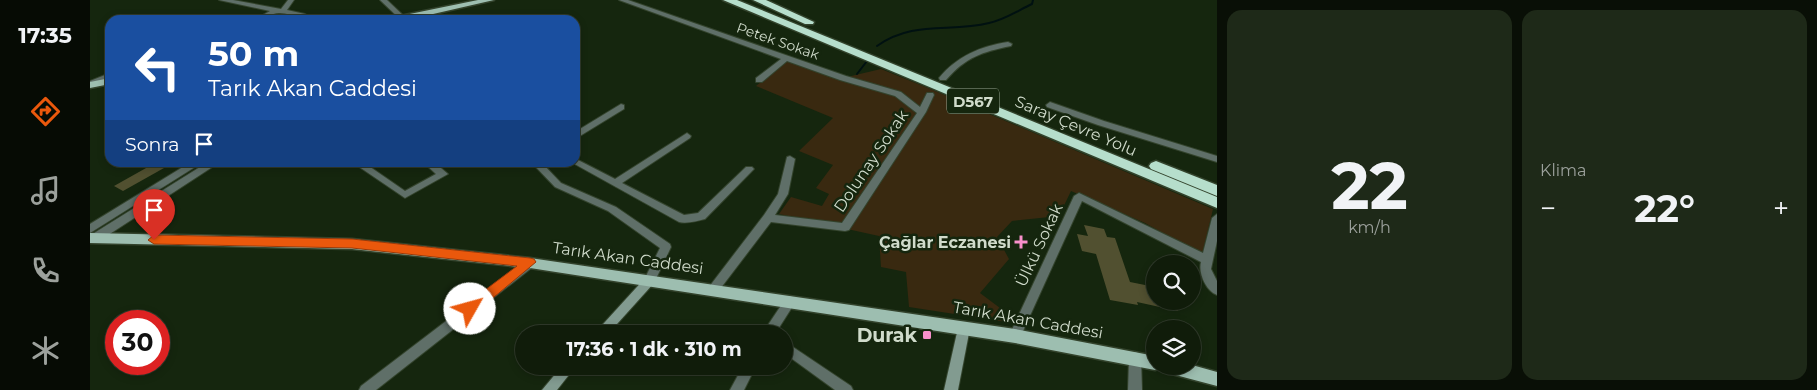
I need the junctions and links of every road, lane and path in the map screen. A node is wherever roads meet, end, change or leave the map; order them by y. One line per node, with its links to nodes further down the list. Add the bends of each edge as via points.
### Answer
1 (222, 0): 8 (street)
2 (291, 0): 8 (street)
3 (383, 0): 11 (street)
4 (490, 0): 12 (main road)
5 (622, 0): 14 (street, Petek Sokak)
6 (728, 0): 37 (highway, Saray Çevre Yolu / D567)
7 (758, 0): 16 (highway, Saray Çevre Yolu / D567)
8 (280, 11): 9 (street); 10 (street)
9 (270, 15)
10 (299, 15)
11 (397, 15)
12 (420, 15)
13 (1008, 44): 16 (street, via 976,52 953,66)
14 (786, 58): 17 (street); 23 (street, Petek Sokak, via 898,94)
15 (105, 78): 19 (street)
16 (943, 78): 36 (highway, Saray Çevre Yolu / D567)
17 (759, 80)
18 (105, 82): 19 (main road)
19 (90, 85)
20 (930, 96): 23 (street, Dolunay Sokak)
21 (1050, 105): 27 (street)
22 (621, 107): 24 (street)
23 (922, 112): 38 (street, Dolunay Sokak, via 845,227)
24 (580, 133)
25 (687, 136): 35 (street)
26 (790, 159): 38 (street, via 783,194)
27 (1217, 159)
28 (580, 165): 35 (street)
29 (192, 167): 40 (street)
30 (208, 167): 40 (street)
31 (363, 167): 32 (street, via 405,195 443,174)
32 (434, 167)
33 (539, 167): 43 (street, via 558,185 612,209 666,247)
34 (749, 170): 35 (street, via 701,216 683,219)
35 (615, 183)
36 (1217, 191)
37 (1217, 202)
38 (768, 218): 44 (street)
39 (1217, 218): 41 (street)
40 (92, 235): 42 (main road, Tarık Akan Caddesi, via 352,244)
41 (1206, 260): 45 (street, via 1208,278); 50 (street, Ülkü Sokak, via 1079,196)
42 (530, 262): 43 (main road, Tarık Akan Caddesi); 58 (street)
43 (650, 280): 44 (main road, Tarık Akan Caddesi); 47 (street)
44 (713, 290): 46 (main road, Tarık Akan Caddesi)
45 (1217, 290)
46 (790, 301): 48 (street); 49 (main road, Tarık Akan Caddesi)
47 (608, 325)
48 (774, 325)
49 (964, 328): 50 (main road, Tarık Akan Caddesi); 62 (street)
50 (1015, 336): 52 (main road, Tarık Akan Caddesi)
51 (793, 352): 61 (street)
52 (1135, 358): 53 (main road, Tarık Akan Caddesi); 63 (street)
53 (1146, 361)
54 (562, 375): 59 (street)
55 (745, 375): 60 (street)
56 (1201, 375): 57 (main road)
57 (1217, 379)
58 (366, 390)
59 (549, 390)
60 (737, 390)
61 (846, 390)
62 (951, 390)
63 (1135, 390)

